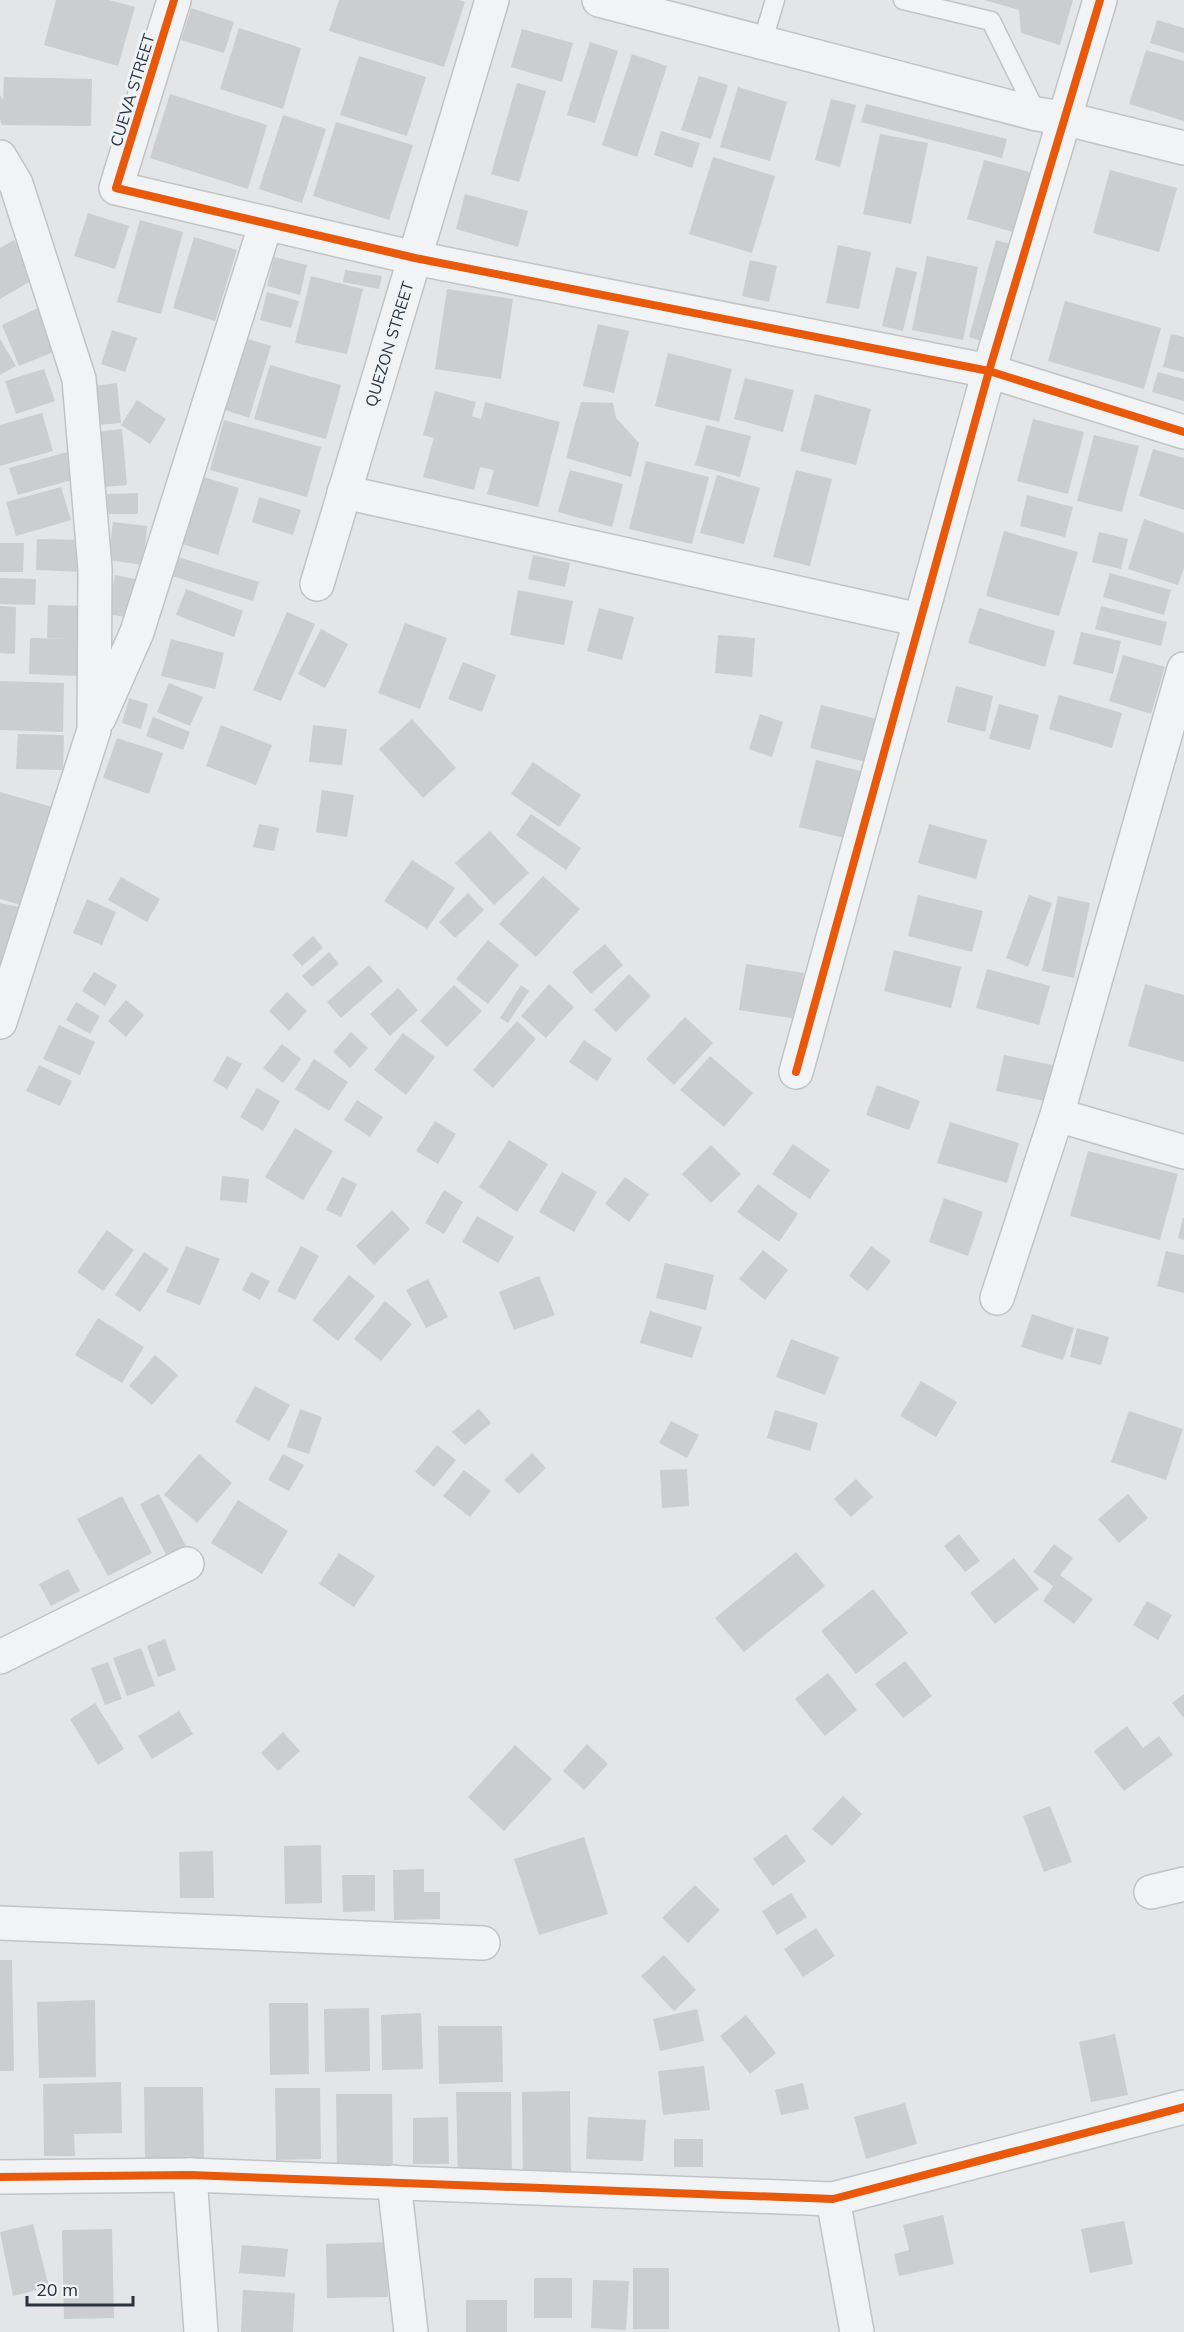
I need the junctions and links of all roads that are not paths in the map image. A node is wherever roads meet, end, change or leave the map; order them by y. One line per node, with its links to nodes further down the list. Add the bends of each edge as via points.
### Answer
1 (174, 0): 11 (street, CUEVA STREET, via 116,188)
2 (492, 0): 12 (street, QUEZON STREET)
3 (599, 0): 7 (street)
4 (775, 0): 7 (lane)
5 (903, 0): 8 (lane, via 991,21)
6 (1100, 0): 8 (street)
7 (762, 43): 8 (street)
8 (1050, 116): 9 (street); 13 (street)
9 (1184, 148)
10 (0, 157): 19 (street, via 16,184 79,379 95,569)
11 (266, 223): 12 (street); 19 (street, via 137,632)
12 (415, 258): 13 (street); 15 (street, QUEZON STREET)
13 (989, 371): 14 (street); 17 (street)
14 (1184, 432)
15 (344, 492): 16 (street, QUEZON STREET); 17 (street)
16 (317, 584)
17 (920, 620): 21 (street)
18 (1184, 669): 22 (street)
19 (93, 730): 20 (street)
20 (0, 1022)
21 (795, 1072)
22 (1057, 1115): 23 (street); 24 (street)
23 (1184, 1152)
24 (997, 1298)
25 (188, 1564): 26 (street)
26 (0, 1657)
27 (1184, 1884): 28 (street)
28 (1151, 1892)
29 (0, 1923): 30 (street)
30 (483, 1943)
31 (1184, 2107): 35 (street)
32 (190, 2175): 33 (street); 34 (street); 36 (street)
33 (0, 2176)
34 (394, 2182): 35 (street); 37 (street)
35 (833, 2199): 38 (street)
36 (201, 2332)
37 (411, 2332)
38 (857, 2332)

